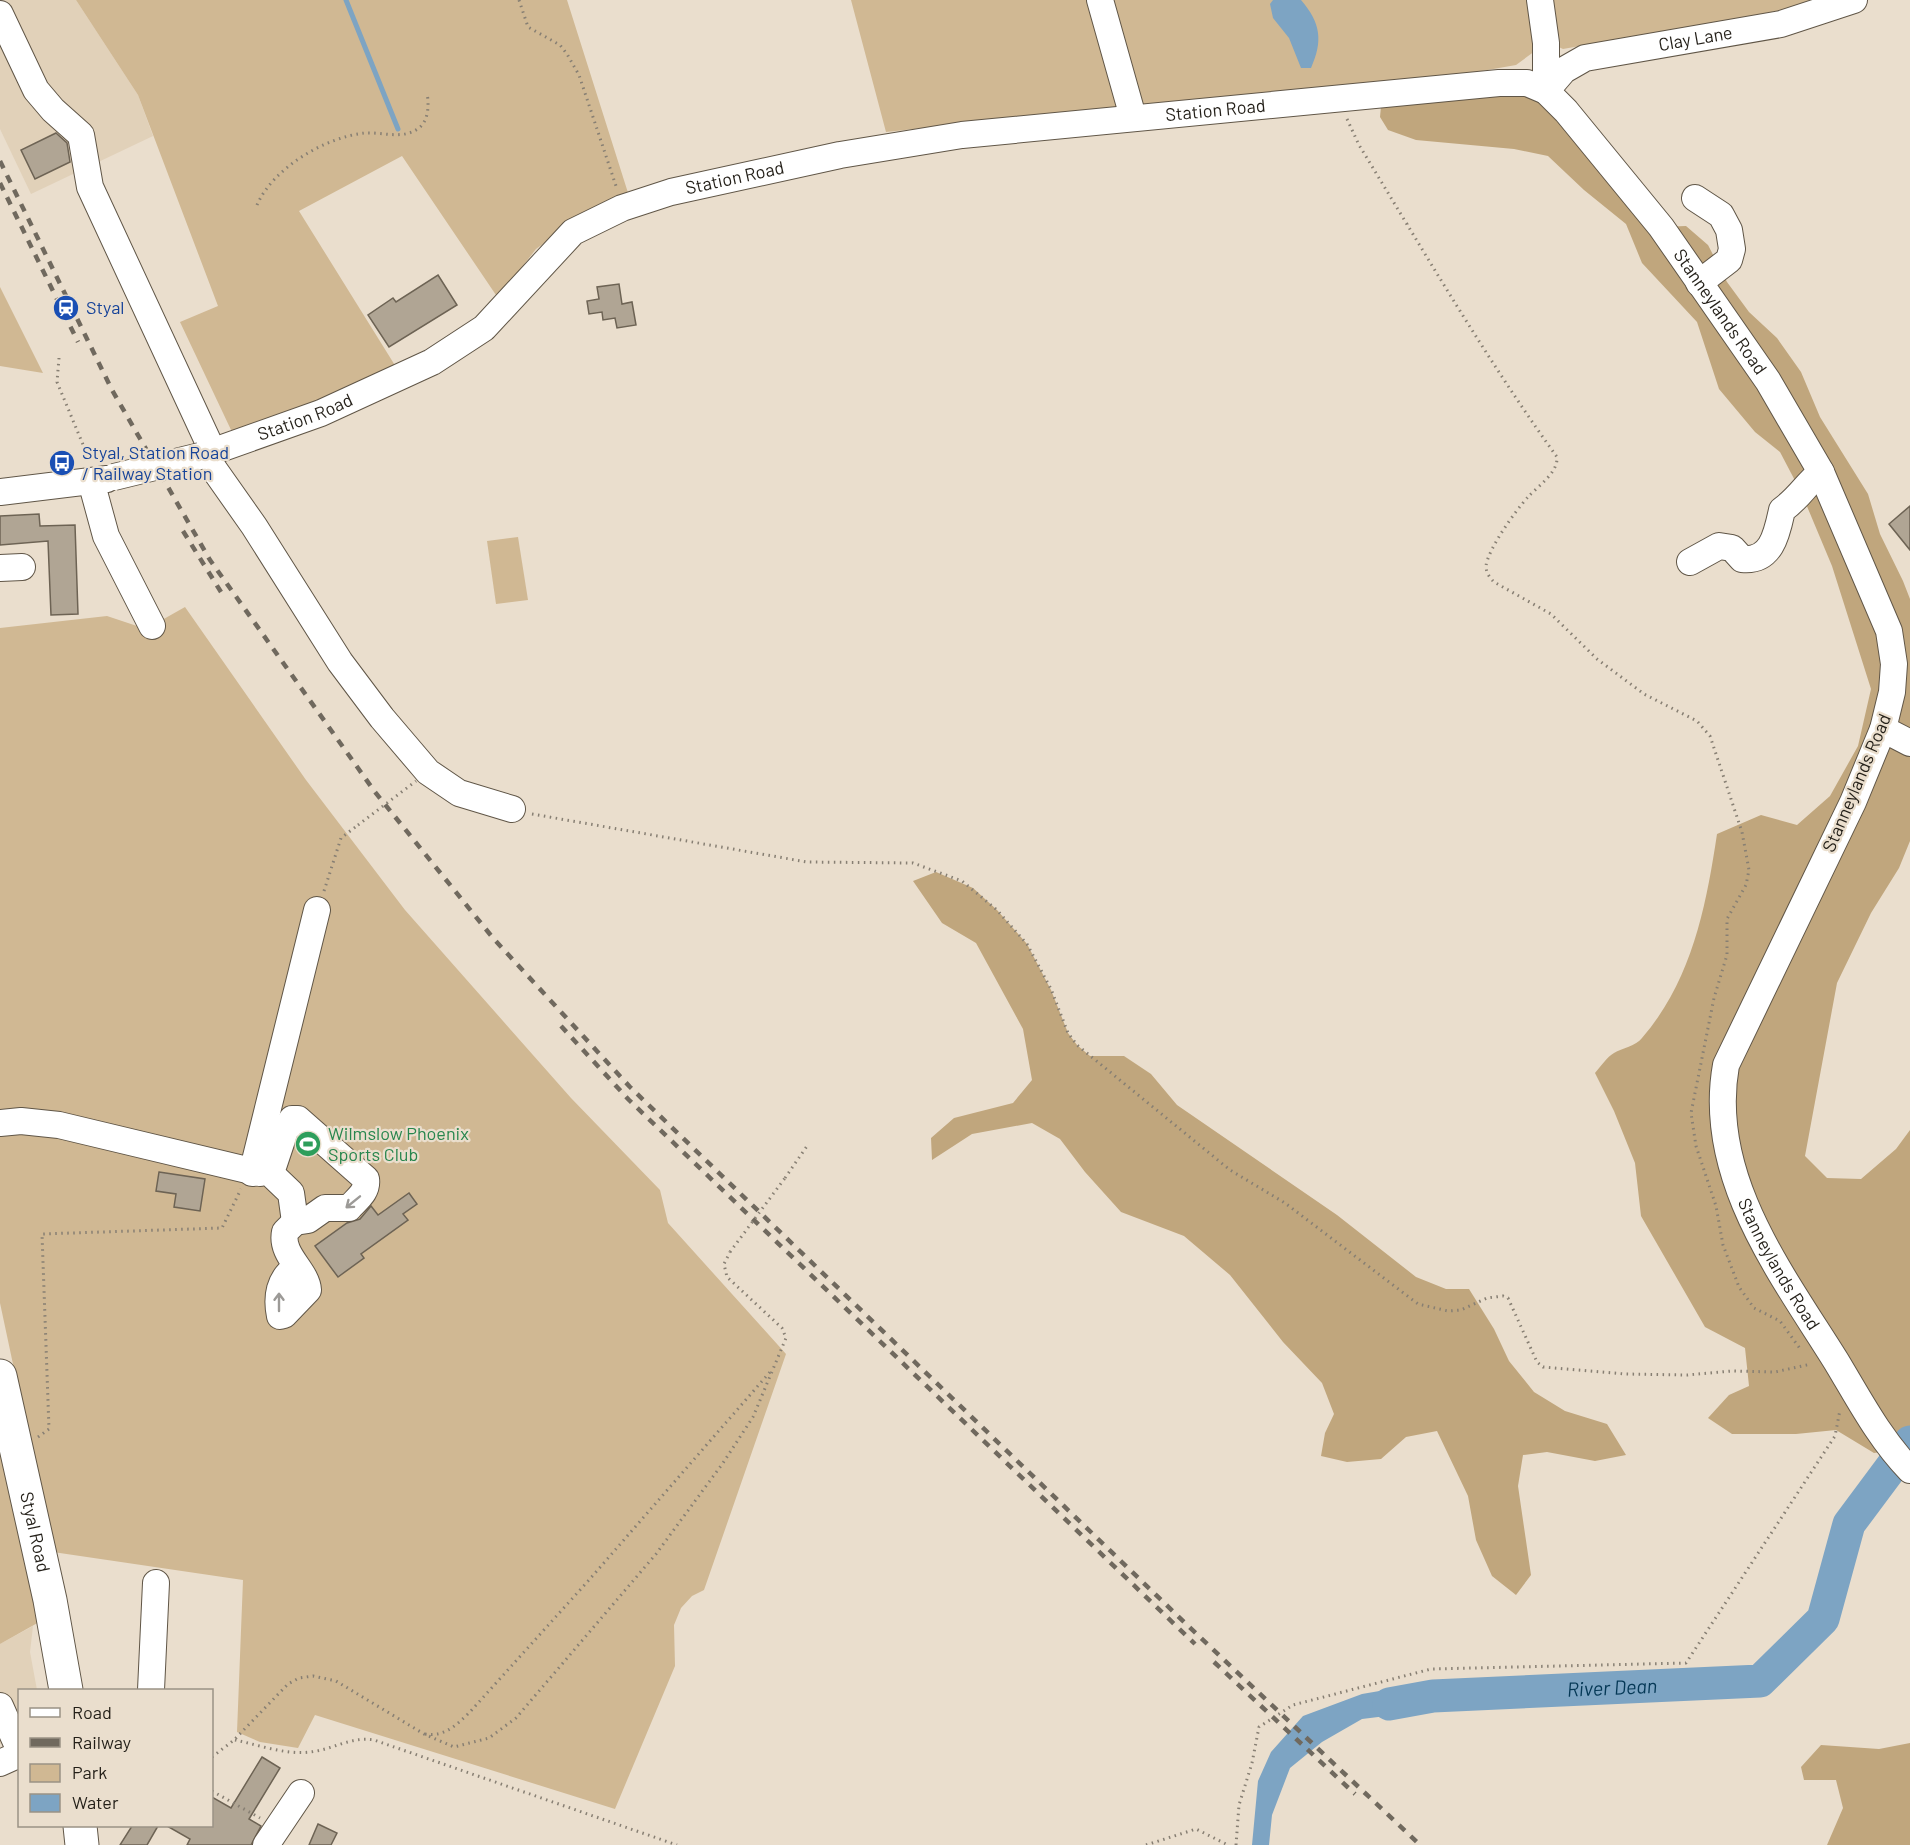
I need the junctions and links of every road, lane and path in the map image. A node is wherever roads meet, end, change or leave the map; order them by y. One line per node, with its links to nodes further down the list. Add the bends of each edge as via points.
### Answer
1 (519, 0): 12 (path, via 528,27 560,45 579,75)
2 (1100, 0): 9 (street)
3 (1540, 0): 6 (street, via 1546,43)
4 (1854, 0): 6 (street, Clay Lane, via 1781,24 1585,58 1564,70)
5 (0, 14): 15 (street, via 36,90 81,135 90,187)
6 (1546, 91): 8 (street, Station Road, via 1527,83 1499,83); 13 (street, Stanneylands Road, via 1661,227)
7 (427, 93): 11 (path, via 426,115 419,128 401,135 364,133 309,150 267,189)
8 (1341, 100): 9 (street, Station Road); 26 (path, via 1353,134 1371,165 1462,315 1557,457 1554,470 1525,500 1505,529 1488,559 1489,576 1551,614 1597,659 1644,694 1697,721 1710,736 1742,832 1749,870 1746,885 1728,914 1727,955)
9 (1133, 117): 12 (street, Station Road, via 888,145 716,181)
10 (1695, 198): 13 (street, via 1721,215 1732,249 1729,260)
11 (257, 205)
12 (622, 208): 15 (street, Station Road, via 573,232 484,327 432,362 321,413)
13 (1700, 283): 16 (street, Stanneylands Road, via 1768,381)
14 (59, 358): 17 (path, via 57,381)
15 (206, 454): 17 (street, Station Road, bridge); 24 (street, via 340,662 428,772 459,793)
16 (1821, 472): 19 (street, via 1800,497 1782,510 1770,549 1759,558 1742,559 1732,548 1719,546); 21 (street, Stanneylands Road, via 1889,631 1894,664)
17 (101, 480): 18 (street, Station Road); 20 (street, via 106,536)
18 (0, 492)
19 (1690, 562)
20 (152, 626)
21 (1883, 729): 22 (street); 37 (street, Stanneylands Road, via 1726,1065 1723,1096 1732,1167 1749,1215 1788,1287 1891,1451)
22 (1910, 743)
23 (416, 781): 25 (path, bridge, via 341,838)
24 (512, 809): 32 (path, via 807,862 913,863 962,881 1015,929 1077,1045 1230,1170 1285,1203 1418,1304 1448,1311 1461,1310 1486,1298 1508,1298 1537,1362 1550,1370 1687,1375 1775,1372)
25 (317, 910): 29 (street)
26 (1722, 975)
27 (0, 1123): 29 (street, via 59,1125)
28 (807, 1146): 33 (path, bridge, via 724,1264 727,1277 782,1328 786,1338)
29 (260, 1172): 30 (street, via 291,1193); 30 (street, one-way to 30, via 273,1167 286,1128 292,1119 298,1119 366,1179 366,1191 349,1208 325,1208 308,1220); 36 (path, via 230,1206 222,1228 42,1234 49,1429 29,1443)
30 (295, 1222): 31 (street, via 284,1236)
31 (295, 1268)
32 (1811, 1364)
33 (774, 1369): 42 (path, via 469,1713 437,1736); 42 (path, via 753,1417 656,1554 516,1718 489,1738 465,1746 454,1747)
34 (0, 1376): 36 (main road, Styal Road)
35 (1842, 1404): 54 (path, via 1835,1436 1686,1663 1431,1669 1293,1705 1259,1727 1239,1805)
36 (15, 1446): 39 (main road, Styal Road)
37 (1910, 1470)
38 (156, 1583): 40 (street)
39 (66, 1689)
40 (151, 1689)
41 (0, 1706): 44 (street)
42 (424, 1734): 43 (path, via 336,1681 313,1676 288,1684)
43 (234, 1740): 46 (path); 51 (path, via 291,1752 311,1752 363,1738 374,1740)
44 (18, 1748)
45 (18, 1754): 47 (street)
46 (213, 1756)
47 (0, 1762)
48 (213, 1792): 50 (path)
49 (301, 1793): 50 (street)
50 (272, 1836)
51 (677, 1845)
52 (1146, 1845): 53 (path, via 1196,1829)
53 (1228, 1845)
54 (1236, 1845)

